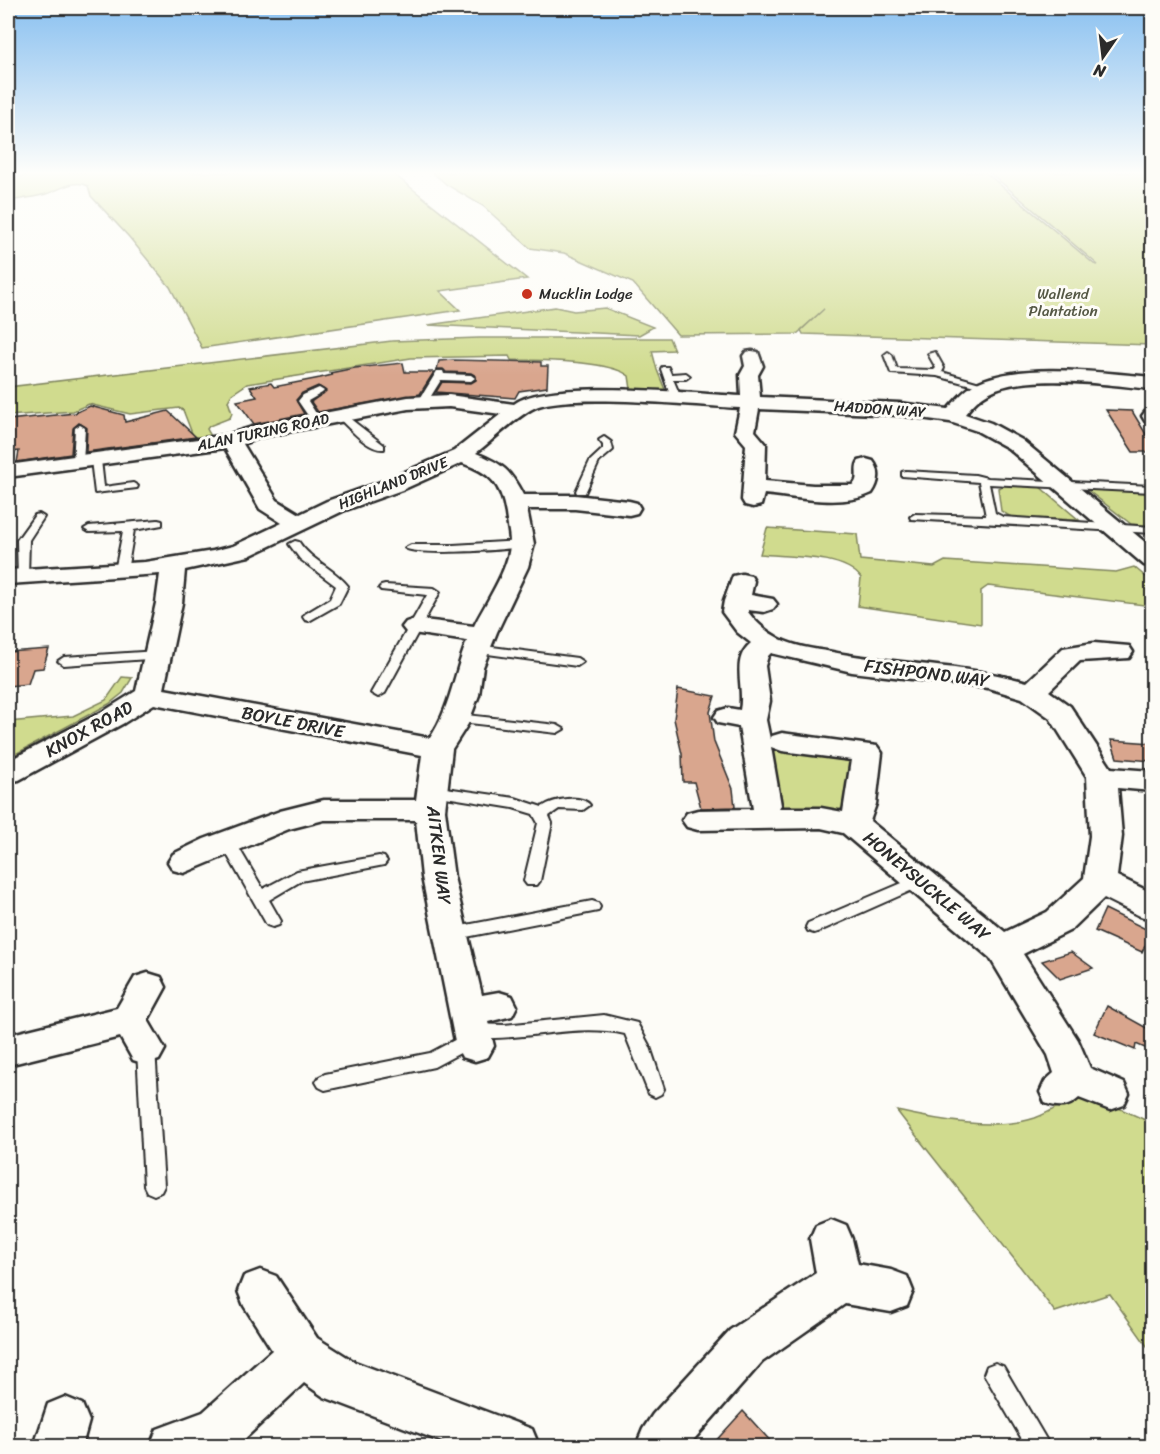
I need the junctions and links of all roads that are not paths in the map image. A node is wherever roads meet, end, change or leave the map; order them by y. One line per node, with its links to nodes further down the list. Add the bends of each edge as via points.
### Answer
1 (932, 354): 4 (lane, via 940,368)
2 (888, 355): 4 (lane, via 894,371)
3 (749, 358): 11 (street, via 754,366 749,375)
4 (937, 373): 8 (lane)
5 (687, 376): 10 (lane, via 667,373)
6 (471, 378): 12 (lane, via 439,375)
7 (1152, 383): 8 (street, via 1034,378)
8 (986, 386): 15 (street)
9 (319, 391): 16 (lane, via 303,402)
10 (676, 399): 11 (street, HADDON WAY); 13 (street, HIGHLAND DRIVE, via 560,396 535,401)
11 (751, 401): 15 (street, HADDON WAY); 23 (street, via 745,432 756,444 754,493 859,491 865,488)
12 (423, 402): 13 (street, ALAN TURING ROAD, via 449,401); 14 (street, ALAN TURING ROAD)
13 (517, 411): 21 (street, HIGHLAND DRIVE)
14 (341, 416): 16 (street, ALAN TURING ROAD); 20 (lane)
15 (953, 416): 27 (street, HADDON WAY, via 984,426 1015,444)
16 (316, 421): 19 (street, ALAN TURING ROAD, via 256,432)
17 (80, 428): 22 (lane)
18 (604, 440): 30 (lane, via 608,450 595,461)
19 (231, 441): 22 (street, ALAN TURING ROAD); 41 (street, via 268,504 278,512)
20 (381, 447)
21 (460, 455): 31 (street, AITKEN WAY, via 490,466 503,477); 41 (street, HIGHLAND DRIVE, via 335,506)
22 (87, 461): 24 (street, ALAN TURING ROAD); 28 (lane, via 99,491)
23 (866, 465)
24 (8, 471)
25 (906, 474): 26 (lane)
26 (988, 481): 27 (lane); 35 (lane, via 984,483 990,515)
27 (1063, 484): 29 (lane); 38 (street, HADDON WAY)
28 (133, 486)
29 (1152, 489)
30 (578, 497): 31 (street); 32 (street)
31 (515, 502): 42 (street, AITKEN WAY)
32 (629, 508)
33 (39, 517): 47 (lane, via 24,540)
34 (915, 517): 35 (lane)
35 (1001, 520): 38 (lane)
36 (158, 523): 37 (lane)
37 (129, 527): 39 (lane); 46 (lane)
38 (1112, 527): 40 (lane); 44 (street, HADDON WAY)
39 (88, 529)
40 (1152, 530)
41 (291, 534): 45 (street, HIGHLAND DRIVE, via 241,551); 50 (lane, via 299,554 342,586 335,601)
42 (522, 544): 43 (lane, via 440,550); 52 (street, AITKEN WAY, via 516,567)
43 (411, 548)
44 (1152, 560)
45 (173, 566): 46 (street, HIGHLAND DRIVE); 55 (street, KNOX ROAD)
46 (121, 571): 47 (street, HIGHLAND DRIVE)
47 (15, 576)
48 (385, 588): 51 (lane, via 434,592)
49 (764, 604): 53 (street, FISHPOND WAY, via 739,591 735,612)
50 (309, 616)
51 (415, 627): 52 (street); 59 (lane)
52 (480, 642): 57 (lane); 61 (street, AITKEN WAY)
53 (766, 643): 58 (street, FISHPOND WAY, via 852,664 990,680); 70 (street, via 755,653 752,666 756,701 740,718)
54 (1120, 652): 58 (street, via 1065,649)
55 (158, 655): 56 (lane); 60 (street, KNOX ROAD)
56 (64, 661)
57 (577, 662)
58 (1032, 692): 66 (street, FISHPOND WAY, via 1060,712)
59 (378, 693)
60 (149, 695): 64 (street, BOYLE DRIVE); 65 (street, KNOX ROAD)
61 (456, 718): 62 (lane); 64 (street, AITKEN WAY)
62 (557, 729)
63 (782, 742): 73 (street, HONEYSUCKLE WAY, via 867,753 861,804)
64 (436, 749): 68 (street, AITKEN WAY)
65 (8, 773)
66 (1102, 777): 67 (street); 79 (street, via 1106,836)
67 (1152, 781)
68 (431, 801): 71 (lane, via 529,806); 74 (street, via 324,810); 85 (street, AITKEN WAY, via 438,877)
69 (583, 805): 71 (lane, via 556,804)
70 (766, 805)
71 (542, 814): 78 (lane, via 545,823)
72 (698, 820): 73 (street, HONEYSUCKLE WAY, via 821,818)
73 (853, 824): 77 (street, HONEYSUCKLE WAY)
74 (215, 840): 76 (street); 80 (lane)
75 (379, 861): 80 (lane, via 297,876)
76 (184, 862)
77 (921, 880): 84 (lane); 86 (street, HONEYSUCKLE WAY)
78 (532, 881)
79 (1100, 882): 82 (street); 86 (street, HONEYSUCKLE WAY, via 1059,921)
80 (260, 898): 83 (lane)
81 (592, 907): 85 (lane)
82 (1152, 908)
83 (273, 921)
84 (814, 927)
85 (451, 934): 88 (street, AITKEN WAY)
86 (1002, 949): 93 (street, HONEYSUCKLE WAY, via 1065,1051 1067,1085)
87 (148, 987): 89 (street)
88 (477, 1027): 91 (lane, via 434,1059); 92 (lane, via 504,1032 604,1022 631,1028)
89 (138, 1035): 90 (street); 94 (lane)
90 (8, 1050)
91 (325, 1082)
92 (655, 1089)
93 (1110, 1094)
94 (154, 1186)
95 (831, 1239): 96 (street)
96 (840, 1282): 98 (street); 103 (street, via 746,1346)
97 (260, 1291): 99 (street)
98 (891, 1291)
99 (301, 1354): 101 (street, via 218,1431); 102 (street, via 341,1380)
100 (995, 1374): 104 (lane)
101 (174, 1446)
102 (515, 1446)
103 (660, 1446)
104 (1039, 1446)

